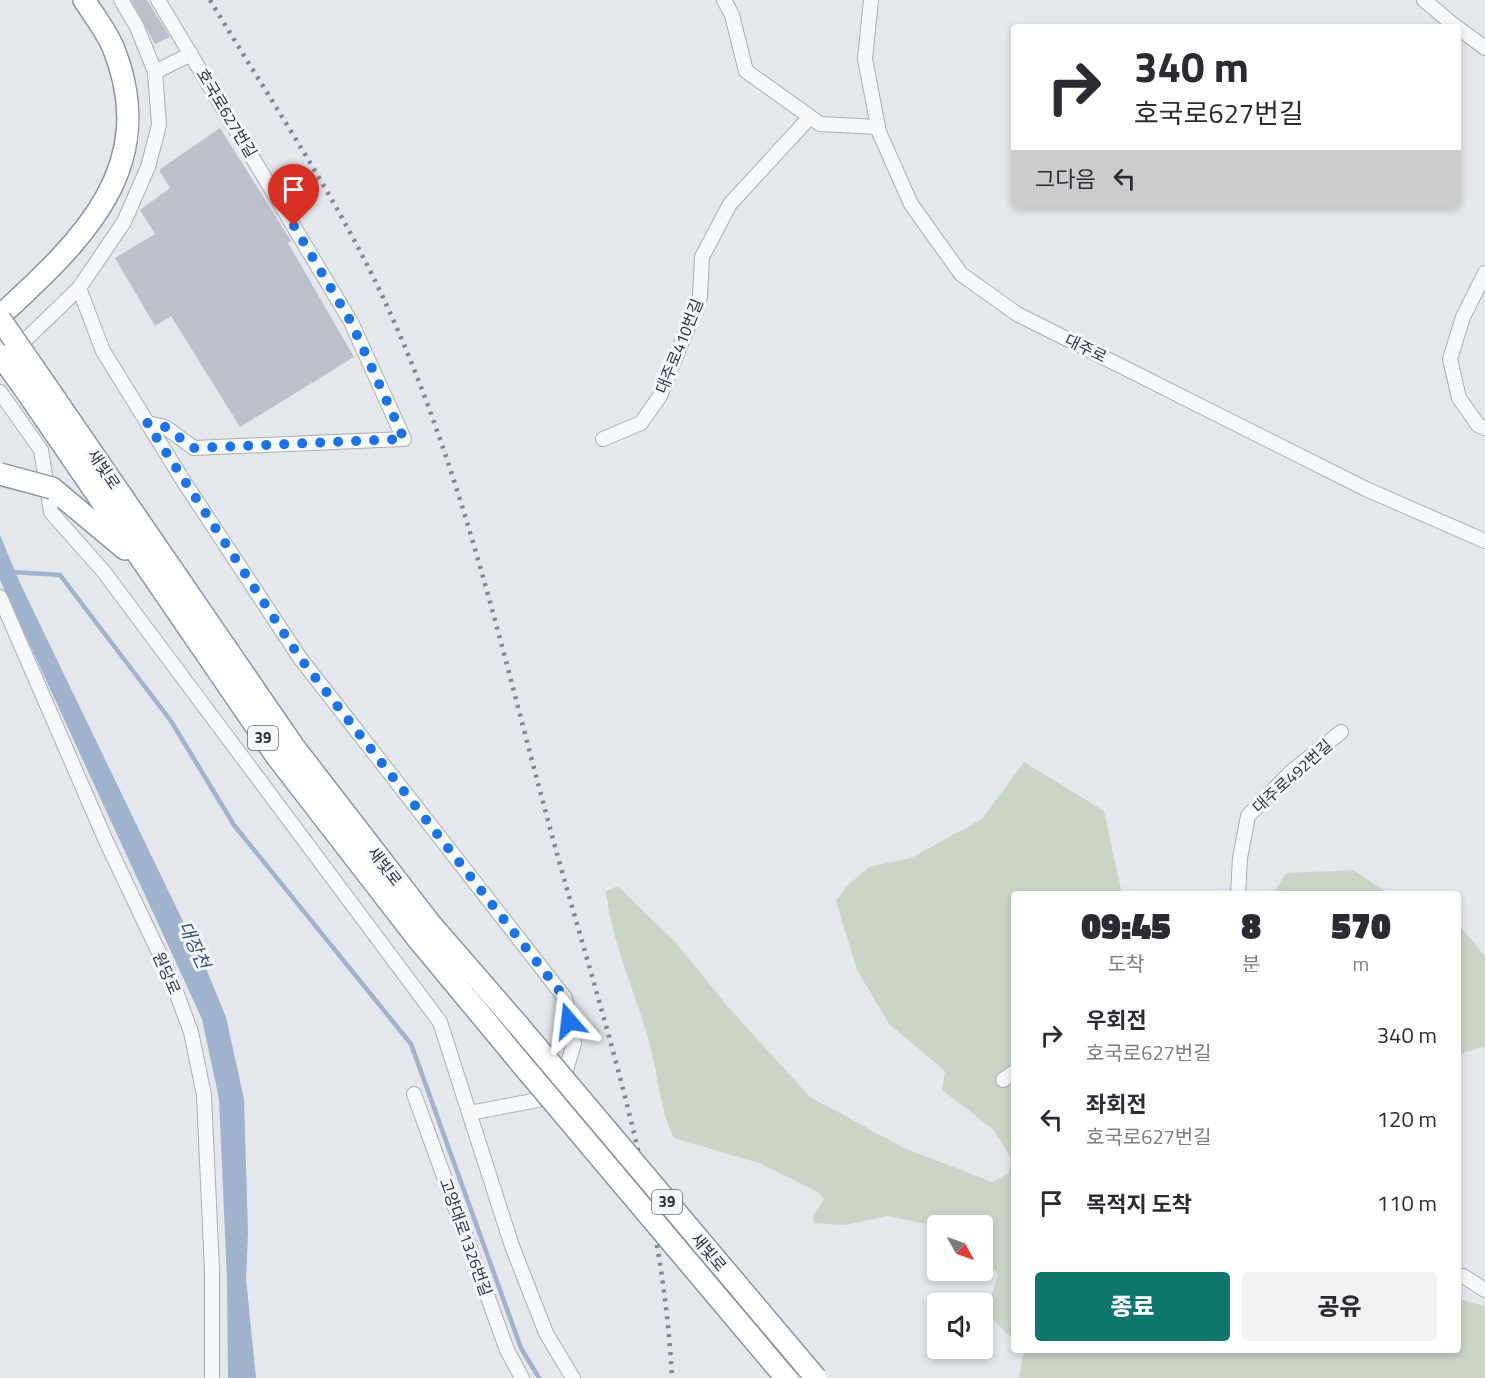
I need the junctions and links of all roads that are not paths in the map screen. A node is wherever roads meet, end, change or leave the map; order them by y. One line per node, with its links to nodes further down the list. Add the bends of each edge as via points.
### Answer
1 (71, 0): 17 (highway, via 102,48 116,97 113,143 105,174 84,213 45,260)
2 (84, 0): 18 (highway, via 113,46 127,95 125,148 115,184 93,219 54,266)
3 (121, 0): 12 (street)
4 (158, 0): 11 (street, 호국로627번길)
5 (724, 0): 13 (street, via 732,15 746,70)
6 (871, 0): 14 (street, 대주로, via 865,59)
7 (1424, 0): 8 (street)
8 (1452, 24)
9 (1461, 31): 10 (street)
10 (1485, 48)
11 (191, 54): 12 (street); 23 (street, 호국로627번길, via 351,322 404,439 194,448 165,427)
12 (155, 72): 16 (street, via 159,124 148,167 124,222)
13 (810, 117): 14 (street, via 820,124); 25 (street, 대주로410번길, via 730,204 702,257 700,297 660,396 641,423)
14 (878, 127): 27 (street, 대주로, via 911,204 961,274 1017,314 1366,489)
15 (1485, 273): 24 (street, via 1463,317 1450,359 1459,398 1478,425)
16 (79, 288): 20 (street); 23 (street, via 103,351)
17 (0, 302)
18 (0, 317): 21 (highway, 새빛로 / 39, bridge)
19 (0, 355): 21 (highway, 새빛로 / 39, bridge)
20 (0, 365)
21 (29, 378): 28 (highway, 새빛로 / 39); 40 (highway, 새빛로 / 39, bridge, via 294,747 429,922)
22 (0, 392): 33 (street, via 40,450 51,512 104,572 440,1022)
23 (147, 423): 33 (street, via 300,658 565,998 574,1043 564,1077 538,1100)
24 (1485, 428)
25 (603, 439)
26 (0, 474): 28 (highway, bridge, via 52,488)
27 (1485, 542)
28 (149, 570): 39 (highway, 새빛로 / 39, bridge, via 277,757 417,938)
29 (0, 597): 36 (street, 원당로, via 106,841 171,978 191,1032 204,1095 212,1270)
30 (1341, 732): 31 (street, 대주로492번길, via 1292,772 1248,816)
31 (1238, 891)
32 (414, 1094): 37 (street, 고양대로1326번길, via 507,1350)
33 (469, 1113): 38 (street, via 512,1246 546,1334)
34 (1461, 1276): 35 (street)
35 (1485, 1290)
36 (212, 1378)
37 (522, 1378)
38 (573, 1378)
39 (786, 1378)
40 (816, 1378)

